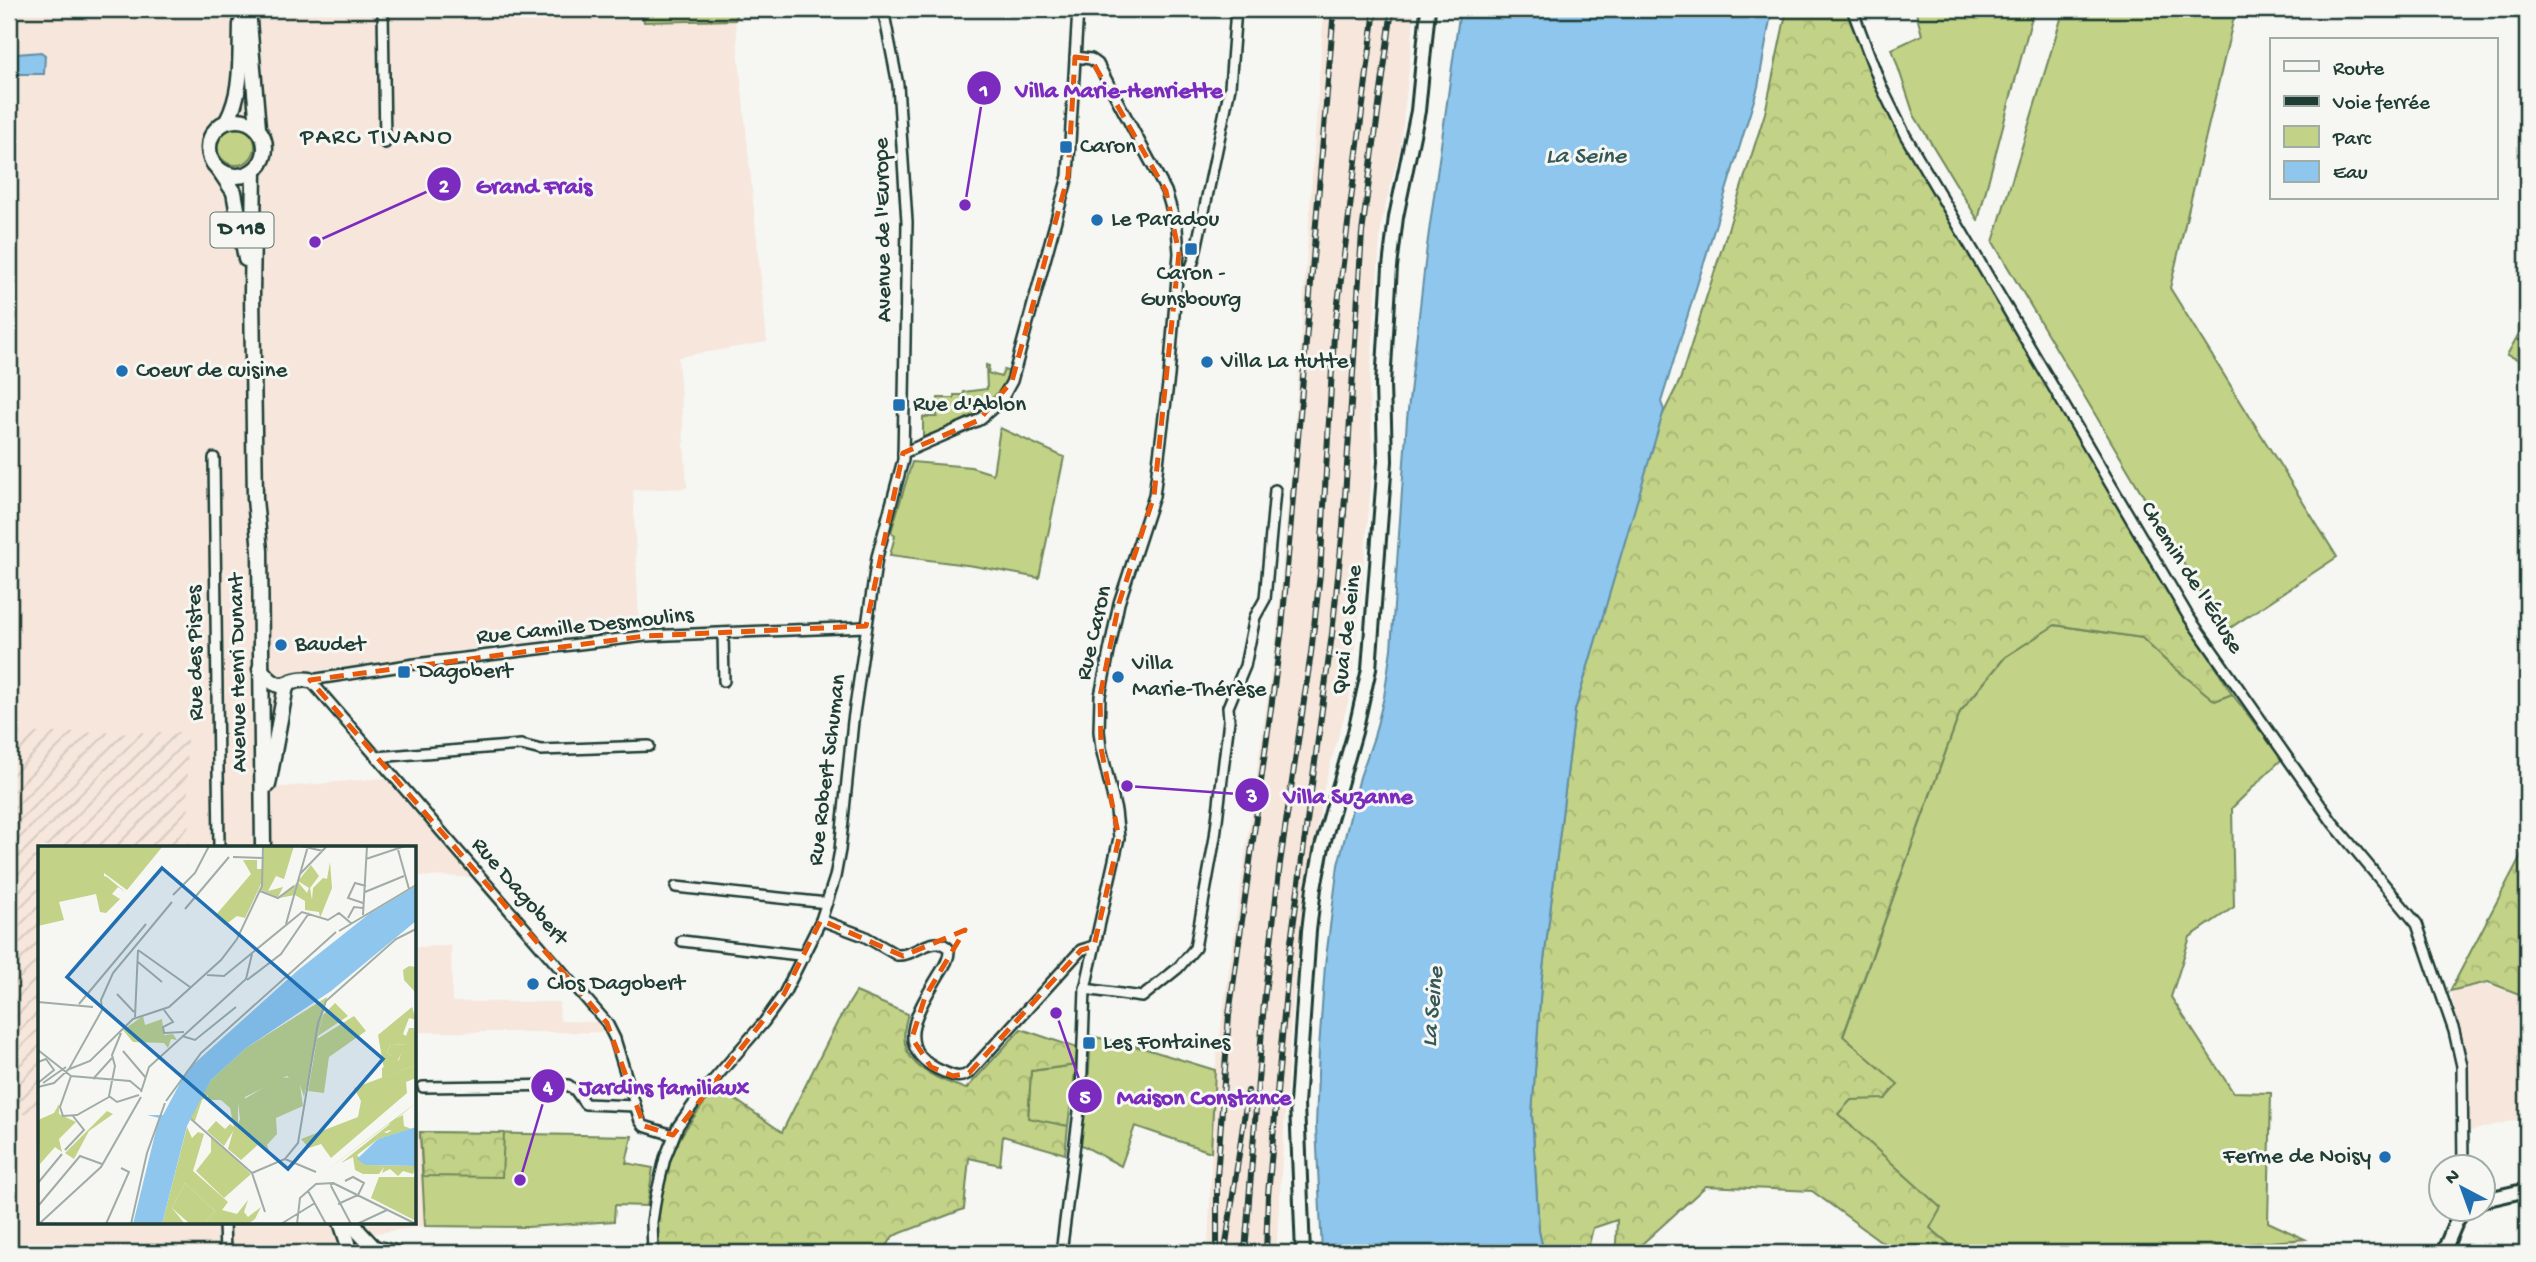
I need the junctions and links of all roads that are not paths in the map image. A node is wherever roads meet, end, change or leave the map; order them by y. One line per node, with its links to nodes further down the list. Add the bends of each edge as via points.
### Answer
1 (242, 9): 10 (main road, via 239,86)
2 (248, 9): 11 (main road)
3 (383, 9): 12 (street)
4 (883, 9): 17 (street, Avenue de l'Europe, via 898,85 907,222)
5 (1078, 9): 9 (street)
6 (1236, 9): 15 (street, via 1230,88 1194,259 1190,270)
7 (1428, 9): 57 (main road, Quai de Seine, via 1418,111 1390,267 1385,461 1369,669 1322,847 1309,932 1297,1104)
8 (1852, 9): 43 (street, Chemin de l'Écluse, via 1905,135 2188,616 2333,823 2417,924 2462,1066)
9 (1075, 57): 15 (street, Rue Caron, via 1098,64 1166,191 1178,228); 17 (street, via 1066,187 1012,381 1001,401 984,416)
10 (227, 121): 11 (main road, via 244,120); 14 (main road, via 215,129 208,146)
11 (258, 128): 13 (main road, via 265,148)
12 (386, 143)
13 (254, 170): 14 (main road, via 236,176); 16 (main road, Avenue Henri Dunant / D 118)
14 (220, 171): 16 (main road, Avenue Henri Dunant / D 118, via 234,192)
15 (1176, 276): 37 (street, Rue Caron, via 1154,496 1119,603 1100,696 1101,748 1119,838)
16 (252, 293): 20 (main road, Avenue Henri Dunant / D 118)
17 (903, 453): 21 (street, Rue Robert Schuman, via 877,556)
18 (214, 458): 30 (street, Rue des Pistes)
19 (1275, 490): 39 (street, via 1265,599 1255,617 1245,666 1228,707 1215,837 1195,948 1142,997)
20 (255, 499): 23 (main road, Avenue Henri Dunant / D 118); 31 (main road, Avenue Henri Dunant / D 118, via 251,553)
21 (866, 626): 22 (street, Rue Camille Desmoulins); 34 (street, Rue Robert Schuman, via 840,850)
22 (723, 633): 24 (street, Rue Camille Desmoulins, via 645,636); 25 (street)
23 (260, 669): 26 (main road, via 271,682); 29 (main road, Avenue Henri Dunant / D 118)
24 (310, 680): 26 (main road); 28 (street, Rue Dagobert)
25 (724, 681)
26 (286, 686): 29 (main road)
27 (649, 746): 28 (street, via 541,750 521,745)
28 (377, 757): 41 (street, Rue Dagobert, via 607,1023)
29 (263, 803): 32 (main road, Avenue Henri Dunant / D 118)
30 (219, 846)
31 (254, 846)
32 (263, 846)
33 (676, 887): 34 (street)
34 (827, 903): 35 (street, Rue Robert Schuman)
35 (821, 920): 37 (street, via 897,955 944,943 949,957 925,997 912,1038 925,1062 953,1076 969,1073 1081,950); 38 (street, Rue Robert Schuman)
36 (682, 941): 38 (street)
37 (1094, 946): 39 (street, Rue Caron)
38 (804, 957): 42 (street, Rue Robert Schuman, via 764,1022 698,1098)
39 (1085, 989): 56 (street, Rue Caron, via 1081,1096)
40 (423, 1087): 41 (street, via 568,1085 585,1104)
41 (635, 1106): 42 (street, Rue Dagobert, via 644,1126)
42 (674, 1135): 55 (street, Rue Robert Schuman, via 653,1210)
43 (2463, 1154)
44 (2527, 1190): 45 (main road)
45 (2498, 1197)
46 (225, 1224): 51 (street)
47 (342, 1224): 52 (main road)
48 (354, 1224): 50 (main road)
49 (2454, 1224): 58 (main road)
50 (374, 1248): 53 (main road); 54 (main road)
51 (225, 1253)
52 (348, 1253)
53 (356, 1253)
54 (395, 1253)
55 (653, 1253)
56 (1061, 1253)
57 (1303, 1253)
58 (2443, 1253)

